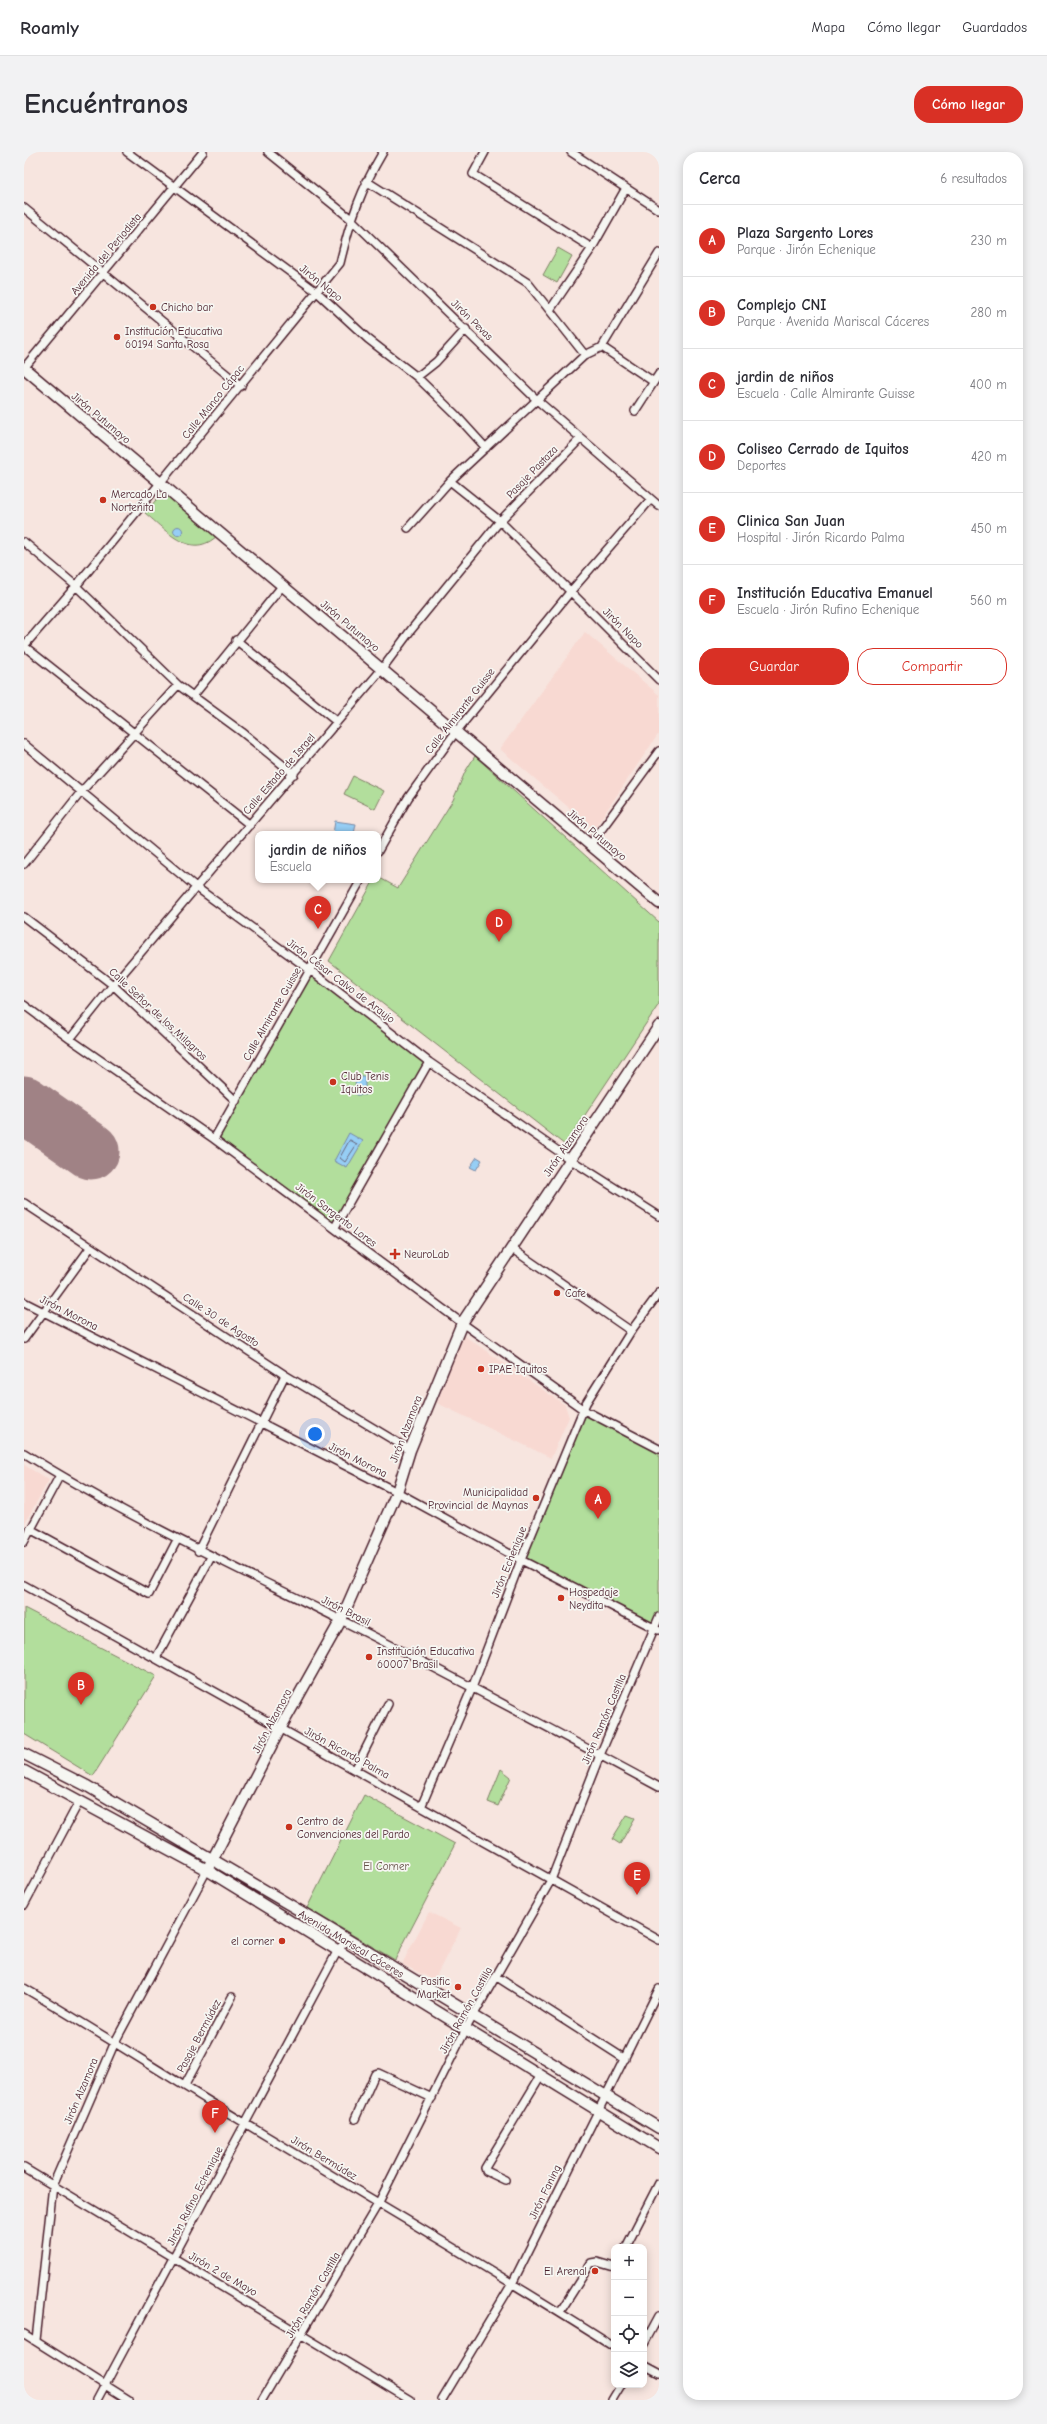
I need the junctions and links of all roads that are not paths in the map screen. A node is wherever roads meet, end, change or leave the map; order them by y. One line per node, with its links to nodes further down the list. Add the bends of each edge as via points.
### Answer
1 (127, 152): 8 (street, Jirón Napo)
2 (203, 152): 8 (street, Avenida del Periodista)
3 (268, 152): 12 (street, Jirón Pevas)
4 (383, 152): 7 (street, Calle Manco Cápac)
5 (484, 152): 13 (street, via 473,174)
6 (571, 152): 9 (street)
7 (366, 182): 12 (street, Calle Manco Cápac); 17 (street, via 528,283)
8 (175, 187): 15 (street, Avenida del Periodista); 16 (street, Jirón Napo)
9 (626, 188): 11 (street); 13 (street)
10 (24, 208): 15 (street)
11 (659, 210)
12 (351, 219): 16 (street, Calle Manco Cápac, via 340,263); 18 (street, Jirón Pevas)
13 (592, 248): 17 (street)
14 (659, 253): 19 (street)
15 (104, 274): 21 (street, Avenida del Periodista); 25 (street)
16 (317, 292): 23 (street, Jirón Napo, via 368,339); 25 (street, Calle Manco Cápac)
17 (550, 310): 20 (street)
18 (466, 329): 23 (street, via 436,362); 26 (street, Jirón Pevas)
19 (602, 347): 20 (street); 24 (street)
20 (586, 355): 26 (street)
21 (24, 368): 31 (street, Jirón Putumayo)
22 (659, 374): 24 (street)
23 (417, 377): 29 (street, Jirón Napo)
24 (654, 382): 27 (street)
25 (241, 386): 31 (street, Calle Manco Cápac)
26 (537, 400): 28 (street, Jirón Pevas); 29 (street)
27 (635, 410)
28 (580, 438): 32 (street, Jirón Pevas); 34 (street, Pasaje Pastaza)
29 (486, 448): 30 (street)
30 (450, 481): 34 (street, Jirón Napo); 35 (street)
31 (160, 484): 37 (street, Jirón Putumayo); 38 (street, Calle Manco Cápac)
32 (651, 498): 33 (street, Jirón Pevas); 39 (street, Calle Almirante Guisse)
33 (659, 506)
34 (500, 521): 39 (street, Jirón Napo); 42 (street, Calle Estado de Israel)
35 (408, 528)
36 (24, 542): 38 (street)
37 (282, 585): 40 (street); 42 (street, Jirón Putumayo)
38 (76, 586): 41 (street, Calle Manco Cápac); 44 (street)
39 (571, 591): 43 (street, Jirón Napo); 48 (street, Calle Almirante Guisse)
40 (236, 640): 45 (street); 46 (street)
41 (24, 646): 47 (street)
42 (382, 669): 46 (street, Calle Estado de Israel); 48 (street, Jirón Putumayo)
43 (659, 680)
44 (178, 685): 45 (street); 47 (street)
45 (193, 696): 51 (street)
46 (337, 722): 51 (street, Calle Estado de Israel)
47 (136, 733): 52 (street); 53 (street)
48 (455, 733): 54 (street, Jirón Putumayo); 55 (street, Calle Almirante Guisse, via 408,798)
49 (24, 744): 52 (street, Jirón César Calvo de Araujo)
50 (659, 752): 54 (street)
51 (294, 774): 53 (street, Calle Estado de Israel)
52 (81, 792): 56 (street); 58 (street, Jirón César Calvo de Araujo)
53 (250, 825): 58 (street, Calle Estado de Israel)
54 (590, 845): 59 (street, Jirón Putumayo)
55 (381, 846)
56 (24, 864)
57 (359, 883): 61 (street, Calle Almirante Guisse)
58 (196, 887): 61 (street, Jirón César Calvo de Araujo); 62 (street, Calle Estado de Israel)
59 (659, 904)
60 (24, 917): 62 (street, Calle Señor de los Milagros)
61 (310, 970): 66 (street, Jirón César Calvo de Araujo); 67 (street, Calle Almirante Guisse)
62 (113, 984): 65 (street, Calle Estado de Israel); 67 (street, Calle Señor de los Milagros)
63 (24, 1005): 65 (street, Jirón Sargento Lores)
64 (659, 1026): 69 (street, Jirón Alzamora)
65 (70, 1039): 68 (street, Jirón Sargento Lores)
66 (429, 1062): 69 (street, Jirón César Calvo de Araujo); 72 (street)
67 (236, 1101): 68 (street, Calle Almirante Guisse)
68 (214, 1139): 72 (street, Jirón Sargento Lores)
69 (571, 1160): 71 (street, Jirón César Calvo de Araujo); 74 (street, Jirón Alzamora)
70 (24, 1203): 73 (street, Calle 30 de Agosto)
71 (659, 1216)
72 (335, 1227): 78 (street, Jirón Sargento Lores)
73 (90, 1248): 77 (street); 81 (street, Calle 30 de Agosto)
74 (511, 1248): 78 (street, Jirón Alzamora); 79 (street)
75 (659, 1293): 79 (street, Jirón Echenique)
76 (24, 1302): 77 (street, Jirón Morona)
77 (43, 1313): 80 (street); 83 (street, Jirón Morona)
78 (462, 1323): 82 (street, Jirón Sargento Lores); 85 (street, Jirón Alzamora)
79 (631, 1331): 82 (street, Jirón Echenique)
80 (24, 1339)
81 (285, 1376): 83 (street); 85 (street, Calle 30 de Agosto)
82 (584, 1410): 84 (street, Jirón Sargento Lores); 94 (street, Jirón Echenique)
83 (262, 1423): 88 (street, Jirón Morona); 92 (street)
84 (659, 1449)
85 (410, 1450): 88 (street, Jirón Alzamora)
86 (24, 1453): 87 (street, Jirón Brasil)
87 (60, 1475): 89 (street); 90 (street, Jirón Brasil)
88 (397, 1492): 94 (street, Jirón Morona); 97 (street, Jirón Alzamora)
89 (30, 1529): 90 (street, via 149,1594); 91 (street)
90 (177, 1540): 92 (street, Jirón Brasil)
91 (24, 1542)
92 (198, 1551): 93 (street, Jirón Brasil)
93 (211, 1557): 97 (street, Jirón Brasil); 99 (street)
94 (521, 1560): 98 (street, Jirón Morona); 100 (street, Jirón Echenique)
95 (24, 1585): 99 (street, Jirón Ricardo Palma)
96 (659, 1617): 98 (street, Jirón Ramón Castilla)
97 (341, 1620): 100 (street, Jirón Brasil); 102 (street, Jirón Alzamora)
98 (657, 1630): 104 (street, Jirón Ramón Castilla)
99 (156, 1658): 102 (street, Jirón Ricardo Palma)
100 (472, 1688): 104 (street, Jirón Brasil); 109 (street, Jirón Echenique)
101 (388, 1704): 105 (street)
102 (280, 1729): 105 (street, Jirón Ricardo Palma); 110 (street, Jirón Alzamora)
103 (24, 1754): 110 (street, Avenida Mariscal Cáceres, via 87,1786)
104 (600, 1755): 107 (street, Jirón Brasil); 112 (street, Jirón Ramón Castilla)
105 (355, 1770): 109 (street, Jirón Ricardo Palma)
106 (24, 1771): 108 (street, Avenida Mariscal Cáceres)
107 (659, 1786)
108 (80, 1800): 111 (street, Avenida Mariscal Cáceres); 113 (street)
109 (421, 1807): 112 (street, Jirón Ricardo Palma)
110 (213, 1860): 111 (street, Jirón Alzamora); 114 (street, Avenida Mariscal Cáceres)
111 (207, 1870): 116 (street, Avenida Mariscal Cáceres); 123 (street, Jirón Alzamora)
112 (551, 1880): 115 (street, Jirón Ricardo Palma); 117 (street, Jirón Ramón Castilla)
113 (24, 1906)
114 (347, 1940): 116 (street, Jirón Rufino Echenique); 121 (street, Avenida Mariscal Cáceres)
115 (659, 1940)
116 (338, 1950): 122 (street, Avenida Mariscal Cáceres); 131 (street, Jirón Rufino Echenique)
117 (497, 1977): 121 (street, Jirón Ramón Castilla); 124 (street)
118 (24, 1988): 123 (street, Jirón Bermúdez)
119 (659, 1989): 124 (street, Jirón Faning)
120 (232, 1997): 126 (street, Pasaje Bermúdez)
121 (474, 2016): 122 (street, Jirón Ramón Castilla); 127 (street, Avenida Mariscal Cáceres)
122 (466, 2029): 125 (street, Avenida Mariscal Cáceres); 128 (street, Jirón Ramón Castilla)
123 (115, 2042): 126 (street, Jirón Bermúdez); 137 (street, Jirón Alzamora)
124 (625, 2059): 127 (street, Jirón Faning)
125 (541, 2075): 129 (street, Avenida Mariscal Cáceres); 135 (street, via 485,2168 486,2171)
126 (185, 2085): 131 (street, Jirón Bermúdez)
127 (606, 2096): 129 (street, Jirón Faning); 132 (street, Avenida Mariscal Cáceres)
128 (432, 2098): 130 (street, via 378,2073 375,2074); 138 (street, Jirón Ramón Castilla)
129 (598, 2110): 133 (street, Avenida Mariscal Cáceres); 142 (street, Jirón Faning)
130 (355, 2119)
131 (245, 2123): 138 (street, Jirón Bermúdez); 140 (street, Jirón Rufino Echenique)
132 (659, 2128)
133 (659, 2148)
134 (24, 2168): 137 (street, Jirón 2 de Mayo)
135 (505, 2180)
136 (659, 2183): 139 (street)
137 (53, 2185): 140 (street, Jirón 2 de Mayo); 148 (street, Jirón Alzamora)
138 (378, 2204): 142 (street, Jirón Bermúdez); 146 (street, Jirón Ramón Castilla)
139 (628, 2244)
140 (175, 2258): 146 (street, Jirón 2 de Mayo); 152 (street, Jirón Rufino Echenique)
141 (611, 2266): 143 (street, via 591,2263)
142 (513, 2282): 143 (street, Jirón Bermúdez); 158 (street, Jirón Faning)
143 (560, 2312): 149 (street, Jirón Bermúdez)
144 (659, 2316): 147 (street)
145 (24, 2334): 148 (street)
146 (303, 2334): 156 (street, Jirón Ramón Castilla); 157 (street, Jirón 2 de Mayo)
147 (647, 2338)
148 (36, 2340): 152 (street)
149 (611, 2345)
150 (647, 2367): 151 (street)
151 (659, 2373)
152 (105, 2385): 154 (street, Jirón Rufino Echenique); 155 (street)
153 (619, 2388): 159 (street)
154 (98, 2400)
155 (129, 2400)
156 (262, 2400)
157 (410, 2400)
158 (442, 2400)
159 (612, 2400)

